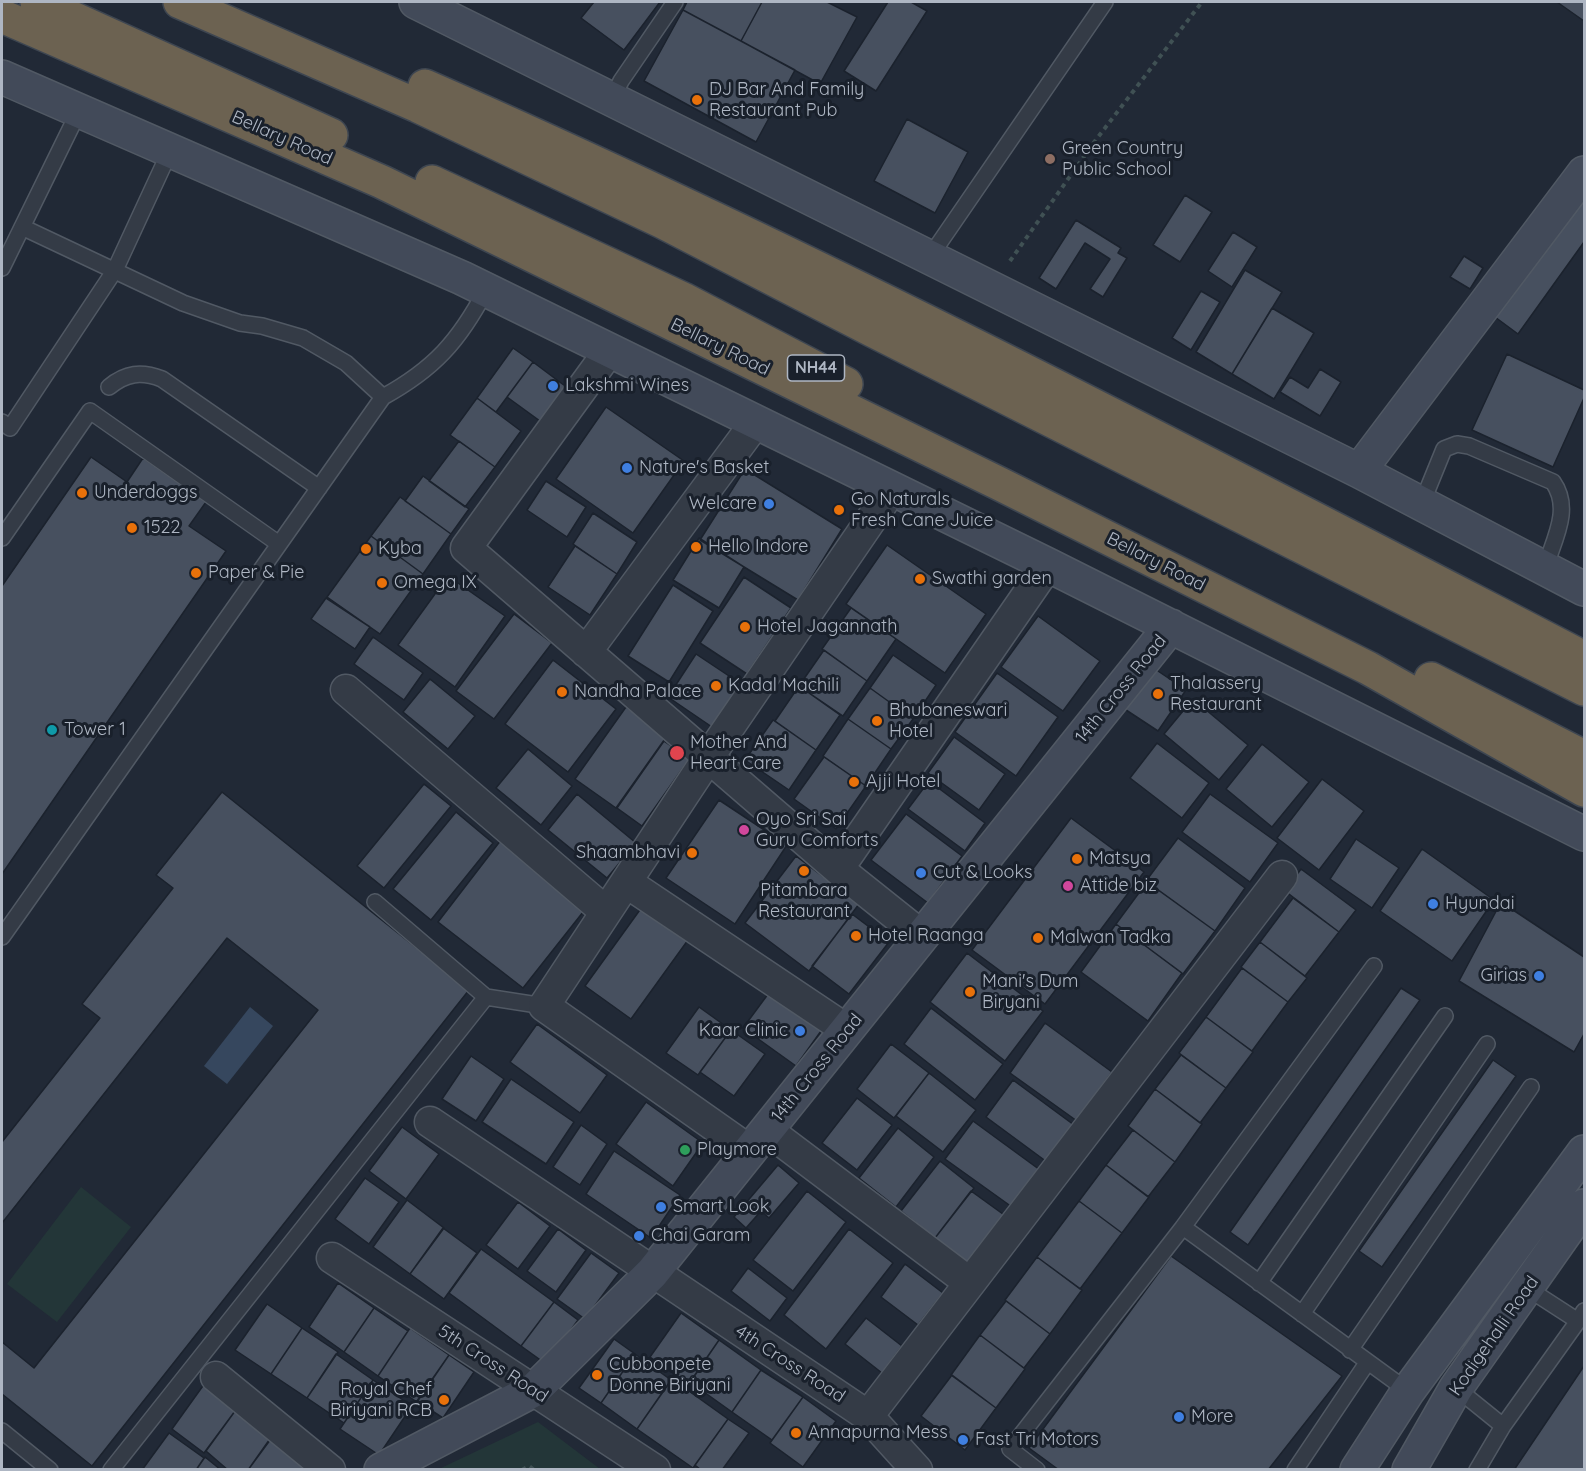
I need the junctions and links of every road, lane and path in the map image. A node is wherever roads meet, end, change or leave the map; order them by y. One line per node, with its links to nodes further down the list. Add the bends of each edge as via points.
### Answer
1 (36, 2): 39 (highway, Bellary Road / NH44, via 682,298)
2 (180, 2): 37 (highway, via 396,97 663,222)
3 (234, 2): 36 (highway, via 575,152 926,322)
4 (416, 2): 10 (street)
5 (675, 2): 10 (lane)
6 (1105, 2): 15 (lane)
7 (1202, 2): 18 (path, via 1095,141)
8 (2, 16): 41 (highway, Bellary Road, via 382,182 968,468 1368,668)
9 (2, 77): 11 (street)
10 (612, 99): 15 (street)
11 (79, 111): 12 (street); 14 (lane)
12 (170, 151): 17 (lane); 19 (street)
13 (1584, 173): 25 (street)
14 (22, 227): 16 (lane); 17 (lane)
15 (929, 258): 18 (street)
16 (2, 268)
17 (115, 270): 22 (lane, via 211,313 310,342 346,363); 23 (lane, via 10,428)
18 (990, 288): 25 (street)
19 (486, 290): 20 (street); 22 (lane, via 461,334 444,354)
20 (610, 350): 24 (street); 35 (street, via 466,548)
21 (109, 387): 26 (lane, via 136,374 162,379)
22 (383, 397): 26 (lane)
23 (2, 422)
24 (756, 422): 27 (street); 35 (street)
25 (1359, 471): 28 (street)
26 (319, 488): 30 (lane)
27 (892, 489): 31 (street); 40 (street)
28 (1422, 503): 32 (street); 32 (lane, via 1444,449 1457,444 1553,482 1564,507)
29 (2, 538): 30 (lane, via 90,411)
30 (279, 544): 49 (lane)
31 (1048, 566): 34 (street); 43 (street)
32 (1545, 568): 33 (street)
33 (1584, 589)
34 (1171, 626): 42 (street); 48 (street, 14th Cross Road)
35 (586, 652): 40 (street)
36 (1584, 658)
37 (1584, 689)
38 (346, 690): 47 (street)
39 (1584, 757)
40 (708, 758): 43 (street); 45 (street)
41 (1584, 790)
42 (1584, 834)
43 (838, 869): 48 (street)
44 (1282, 876): 64 (street)
45 (626, 882): 47 (street); 54 (street)
46 (375, 902): 51 (lane)
47 (606, 912): 52 (street)
48 (922, 936): 54 (street, 14th Cross Road)
49 (2, 937)
50 (1374, 966): 61 (lane)
51 (486, 997): 52 (lane); 79 (lane)
52 (544, 1006): 58 (street)
53 (1445, 1016): 65 (lane)
54 (847, 1030): 58 (street, 14th Cross Road)
55 (1486, 1044): 67 (lane)
56 (1531, 1087): 69 (lane)
57 (430, 1122): 63 (street, 4th Cross Road)
58 (758, 1141): 63 (street, 14th Cross Road); 64 (street)
59 (1584, 1152): 74 (street)
60 (1584, 1206): 66 (street, Kodigehalli Road)
61 (1183, 1227): 65 (lane); 86 (lane, via 1010,1449)
62 (332, 1258): 73 (street, 5th Cross Road)
63 (652, 1273): 73 (street, 14th Cross Road); 75 (street, 4th Cross Road)
64 (970, 1283): 75 (street)
65 (1259, 1283): 67 (lane)
66 (1527, 1288): 68 (lane); 72 (street, Kodigehalli Road)
67 (1302, 1314): 69 (lane)
68 (1581, 1316): 76 (lane)
69 (1350, 1350): 70 (lane)
70 (1368, 1363): 74 (lane); 87 (lane)
71 (216, 1377): 80 (street)
72 (1456, 1388): 76 (lane); 89 (street, Kodigehalli Road)
73 (534, 1390): 81 (street, 14th Cross Road); 84 (street, 5th Cross Road)
74 (1408, 1391): 88 (street)
75 (868, 1416): 85 (street, 4th Cross Road)
76 (1503, 1426): 90 (lane)
77 (2, 1431): 78 (lane)
78 (50, 1470)
79 (111, 1470)
80 (330, 1470)
81 (381, 1470)
82 (522, 1470): 83 (path, via 529,1466)
83 (534, 1470)
84 (655, 1470)
85 (917, 1470)
86 (1037, 1470)
87 (1295, 1470)
88 (1357, 1470)
89 (1409, 1470)
90 (1477, 1470)

